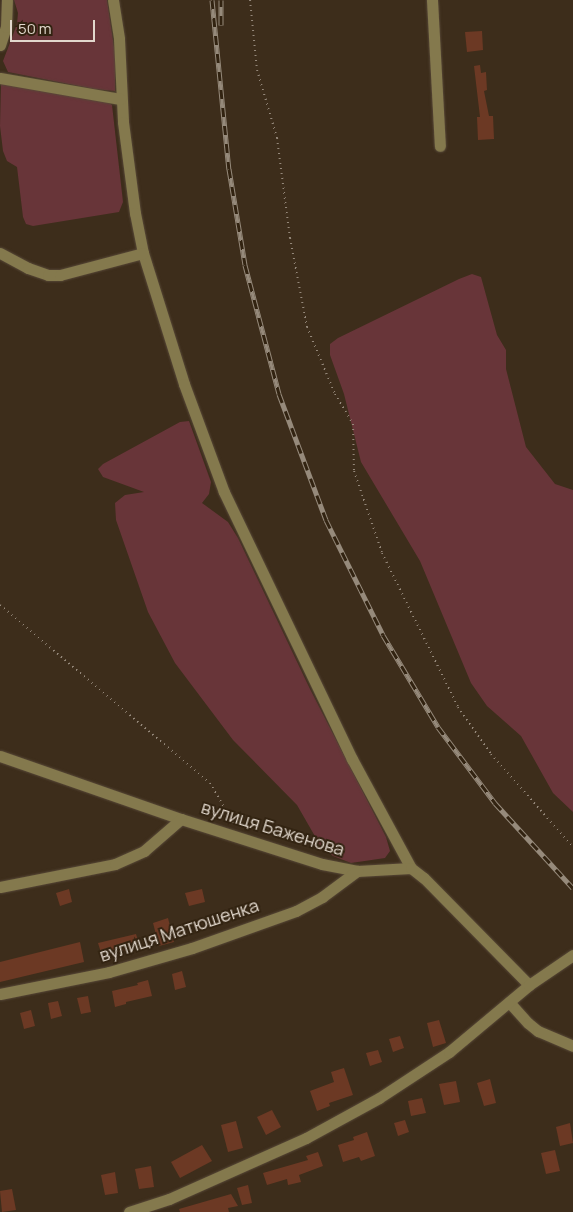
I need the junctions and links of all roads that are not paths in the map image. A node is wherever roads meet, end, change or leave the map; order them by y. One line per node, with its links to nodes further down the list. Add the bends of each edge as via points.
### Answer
1 (7, 0): 4 (street, via 6,27)
2 (113, 0): 6 (street, via 119,39)
3 (432, 0): 7 (street)
4 (0, 45)
5 (0, 78): 6 (street)
6 (120, 99): 9 (street)
7 (440, 146)
8 (0, 253): 9 (street, via 48,275 60,275)
9 (143, 253): 12 (street, via 184,384 224,492 352,759)
10 (0, 756): 11 (street, вулиця Баженова)
11 (181, 819): 13 (street, вулиця Баженова, via 322,864); 14 (street, via 144,851 115,864)
12 (411, 868): 13 (street, вулиця Баженова); 16 (street)
13 (357, 871): 17 (street, вулиця Матюшенка, via 330,892 296,910 192,948 109,972)
14 (0, 887)
15 (573, 955): 16 (street)
16 (529, 985): 18 (street)
17 (0, 994)
18 (509, 1002): 19 (street, via 538,1031); 20 (street, via 449,1052 379,1098 306,1138)
19 (573, 1046)
20 (169, 1199): 21 (street); 22 (street)
21 (129, 1212)
22 (171, 1212)

